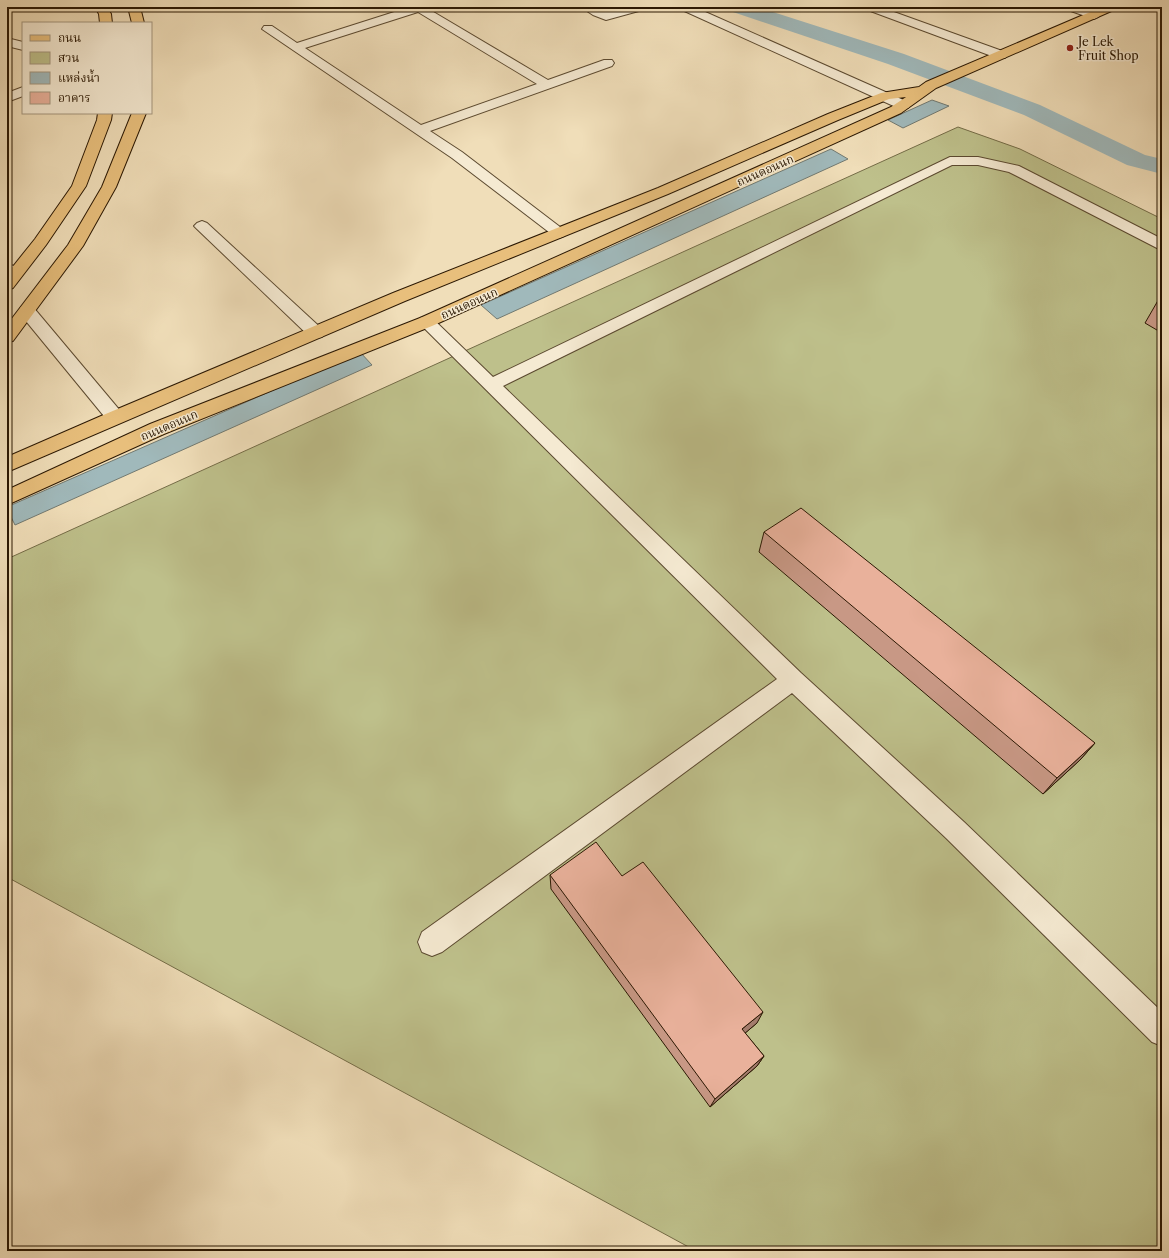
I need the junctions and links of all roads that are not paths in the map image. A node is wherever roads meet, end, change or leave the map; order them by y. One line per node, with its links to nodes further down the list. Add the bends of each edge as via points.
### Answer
1 (101, 7): 11 (main road)
2 (134, 7): 12 (main road)
3 (418, 7): 16 (street); 19 (street)
4 (587, 7): 5 (street, via 606,16)
5 (642, 7)
6 (684, 7): 22 (street)
7 (869, 7): 17 (street)
8 (1069, 7): 10 (street)
9 (1112, 7): 10 (main road, ถนนดอนนก)
10 (1094, 15): 17 (main road, ถนนดอนนก)
11 (106, 22)
12 (138, 22)
13 (268, 29): 16 (street)
14 (7, 42): 15 (street)
15 (22, 46)
16 (295, 47): 27 (street)
17 (1001, 55): 20 (main road, ถนนดอนนก)
18 (608, 63): 19 (street)
19 (546, 84): 27 (street)
20 (927, 88): 22 (main road, ถนนดอนนก); 24 (main road, ถนนดอนนก)
21 (22, 91): 23 (street)
22 (886, 96): 24 (street); 29 (main road, ถนนดอนนก)
23 (7, 98)
24 (903, 105): 33 (main road, ถนนดอนนก, via 853,130)
25 (105, 114): 31 (main road, via 79,186 41,242)
26 (139, 114): 32 (main road, via 109,187 75,246)
27 (420, 130): 29 (street)
28 (202, 226): 34 (street)
29 (559, 233): 34 (main road, ถนนดอนนก)
30 (1162, 245): 36 (street, via 1014,170 978,161 950,161)
31 (9, 274)
32 (27, 311): 35 (main road); 37 (street)
33 (426, 322): 36 (street); 39 (main road, ถนนดอนนก, via 157,429)
34 (316, 333): 37 (main road, ถนนดอนนก)
35 (7, 338)
36 (491, 385): 40 (street)
37 (115, 417): 38 (main road, ถนนดอนนก)
38 (7, 465)
39 (7, 498)
40 (793, 680): 41 (street); 42 (street, via 955,830)
41 (432, 942)
42 (1162, 1032)

